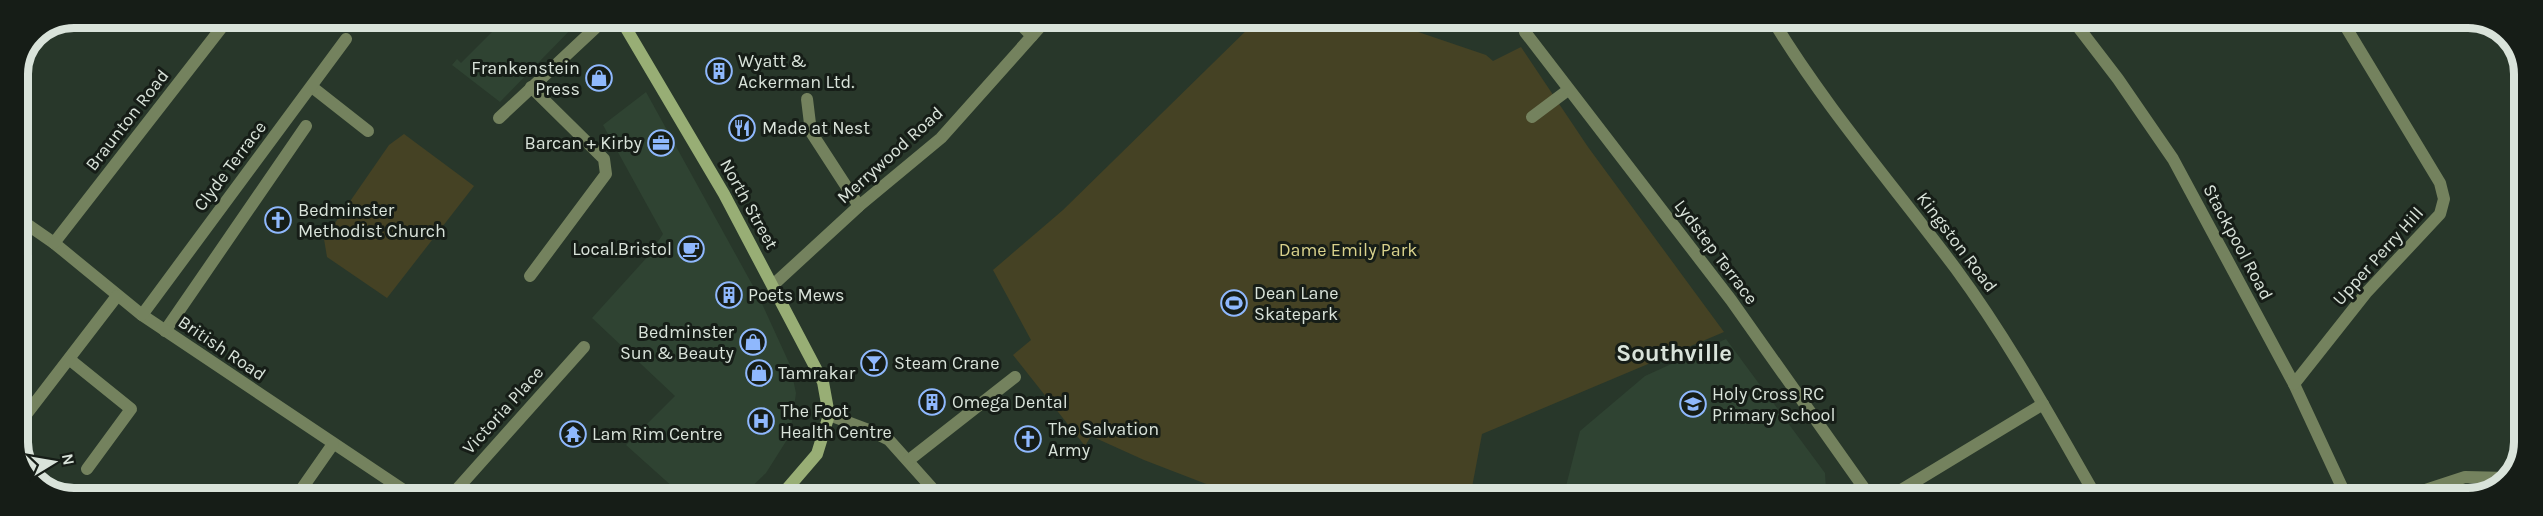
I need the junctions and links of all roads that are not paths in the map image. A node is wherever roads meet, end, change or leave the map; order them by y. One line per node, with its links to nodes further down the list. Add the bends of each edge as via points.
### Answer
1 (221, 28): 22 (street, Braunton Road)
2 (595, 28): 13 (street)
3 (626, 28): 24 (main road, North Street)
4 (1024, 28): 10 (street)
5 (1039, 28): 10 (street, Merrywood Road)
6 (1777, 28): 32 (street, Kingston Road, via 1797,62 1995,324)
7 (2079, 28): 31 (street, Stackpool Road, via 2173,159)
8 (2346, 28): 31 (street, Upper Perry Hill, via 2440,183 2444,204 2440,214 2366,293)
9 (1525, 32): 14 (street, Lydstep Terrace)
10 (1032, 36): 20 (street, Merrywood Road, via 941,138)
11 (346, 39): 12 (street, Clyde Terrace)
12 (312, 87): 19 (street); 26 (street, Clyde Terrace)
13 (531, 87): 17 (street); 23 (street, via 604,159 606,174)
14 (1568, 90): 16 (street); 46 (street, Lydstep Terrace, via 1731,300)
15 (807, 99): 20 (street, via 811,132)
16 (1532, 117)
17 (499, 118)
18 (306, 126): 27 (street)
19 (368, 131)
20 (859, 206): 24 (street, Merrywood Road)
21 (28, 225): 22 (street, British Road)
22 (54, 243): 25 (street, British Road)
23 (530, 276)
24 (773, 285): 34 (main road, North Street, via 823,382)
25 (117, 296): 26 (street, British Road); 29 (street)
26 (142, 315): 27 (street, British Road)
27 (165, 330): 35 (street, British Road)
28 (584, 347): 43 (street, Victoria Place)
29 (69, 359): 33 (street); 37 (street, via 131,409)
30 (1015, 377): 36 (street)
31 (2294, 384): 49 (street, Stackpool Road)
32 (2043, 404): 47 (street); 48 (street, Kingston Road)
33 (29, 411)
34 (829, 415): 36 (street, via 889,440); 44 (main road, via 818,454)
35 (333, 444): 41 (street); 42 (street, British Road)
36 (909, 460): 45 (street)
37 (87, 469)
38 (2487, 476): 39 (street); 40 (street); 50 (street, via 2465,477)
39 (2498, 477)
40 (2487, 483)
41 (303, 488)
42 (400, 488)
43 (458, 488)
44 (788, 488)
45 (932, 488)
46 (1864, 488)
47 (1904, 488)
48 (2091, 488)
49 (2342, 488)
50 (2429, 488)

